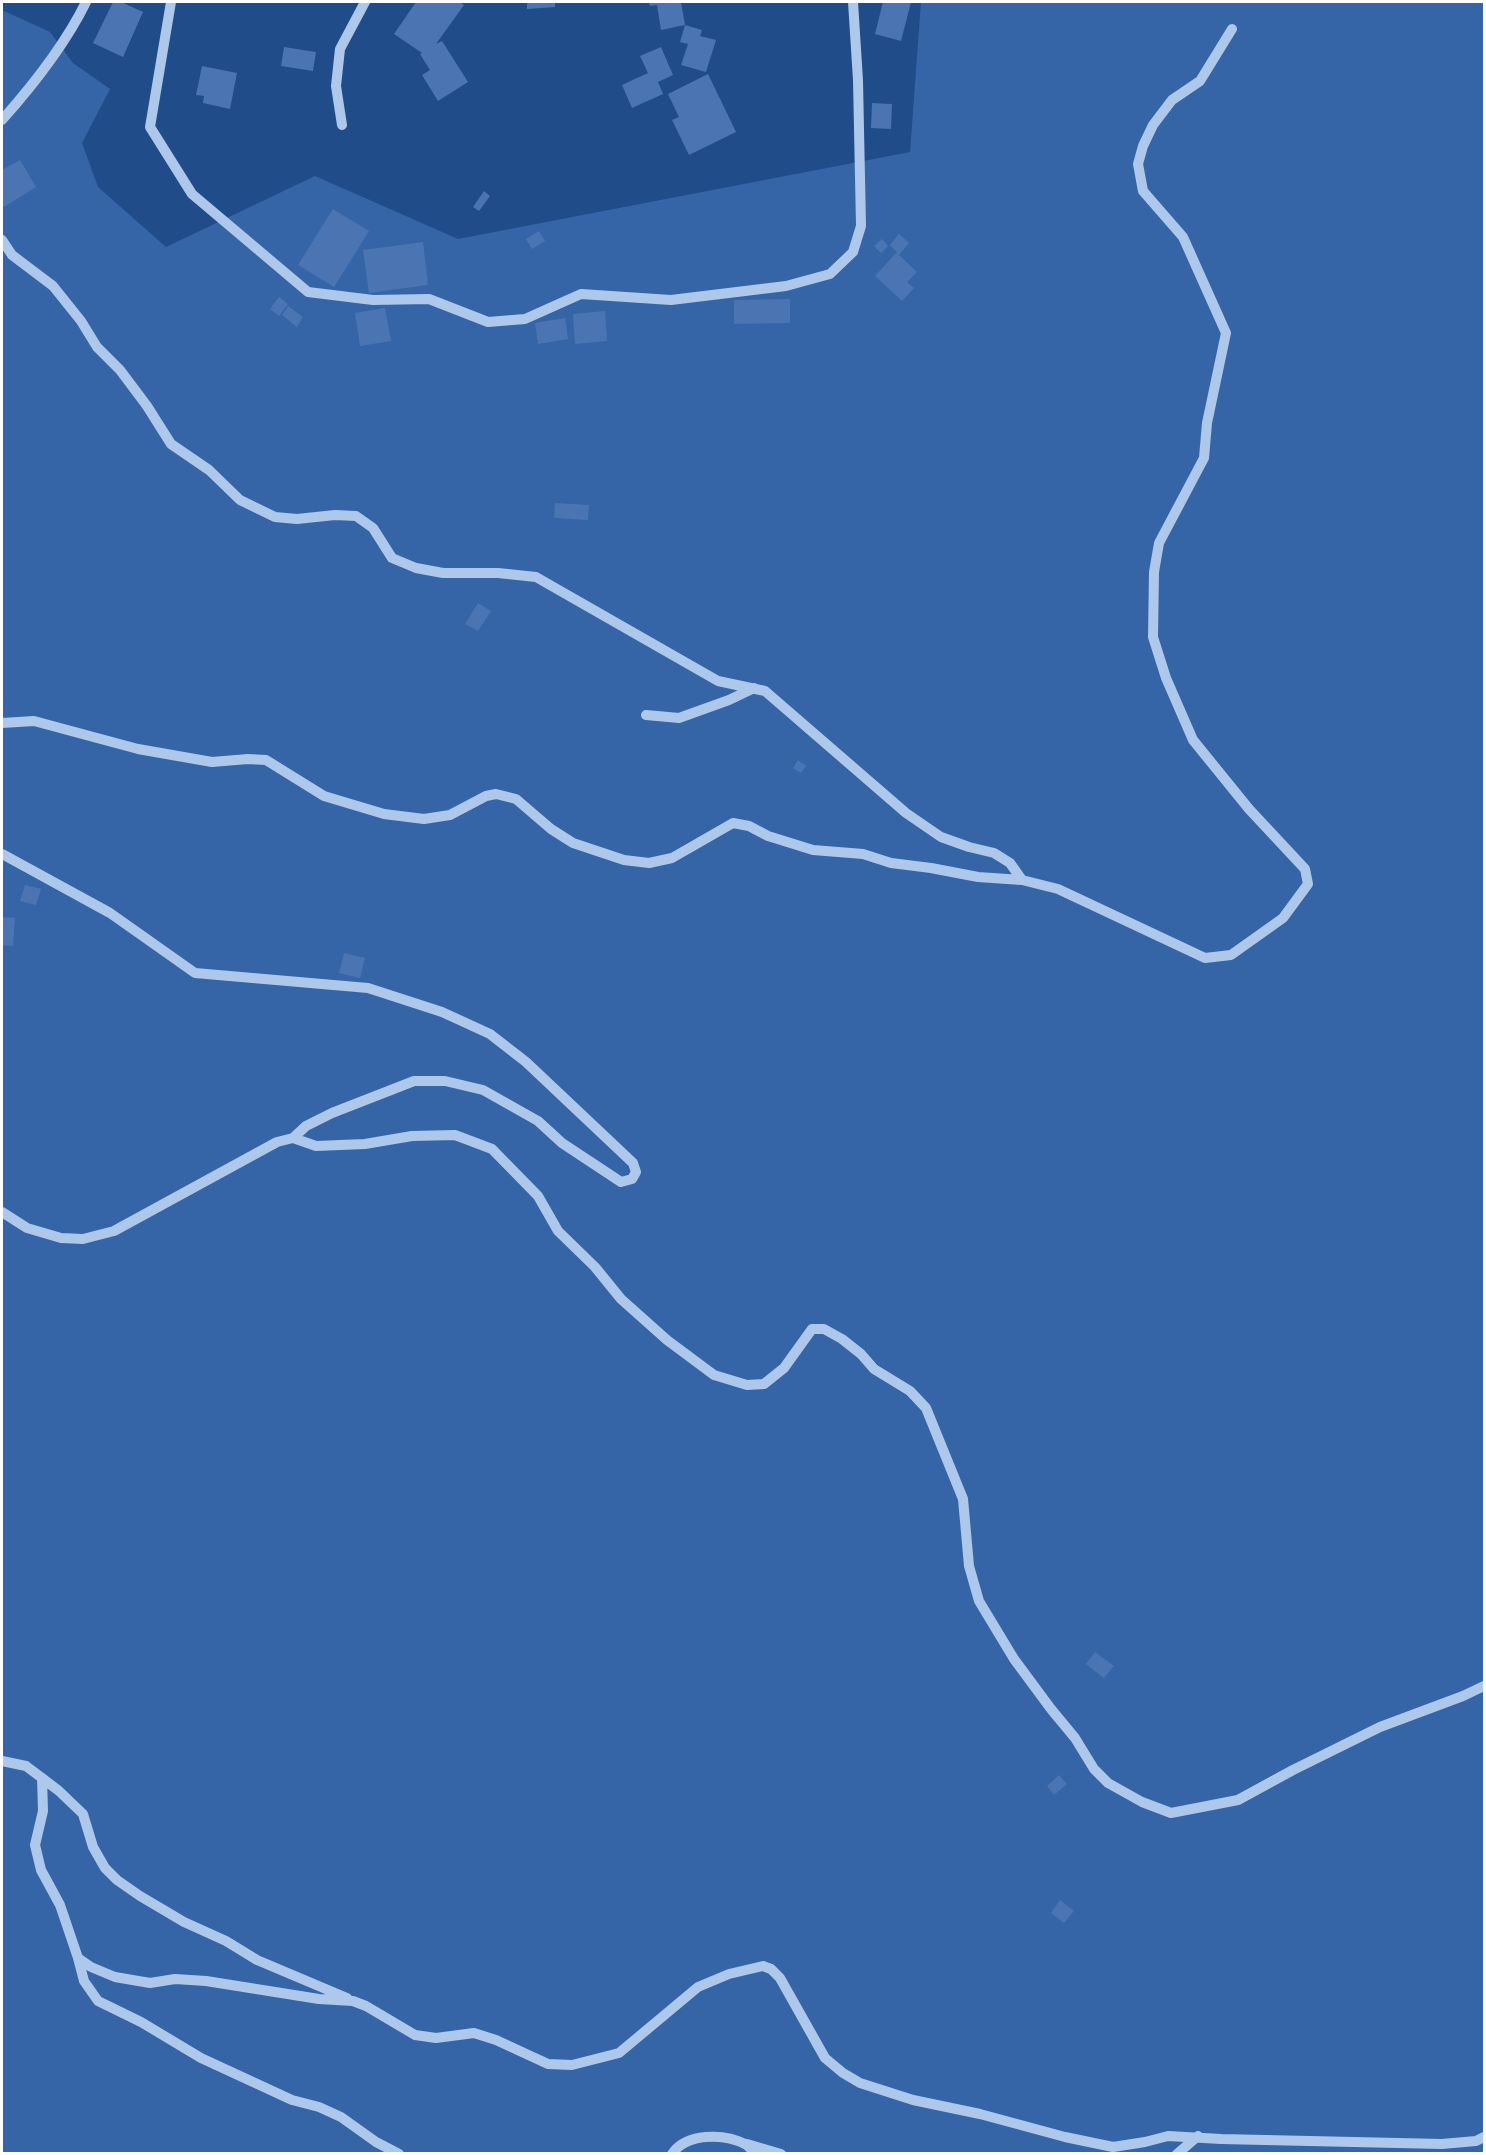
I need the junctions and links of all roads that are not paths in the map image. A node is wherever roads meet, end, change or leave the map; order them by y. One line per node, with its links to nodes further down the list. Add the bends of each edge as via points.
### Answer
1 (86, 2): 6 (street, via 48,65)
2 (171, 2): 4 (street, via 150,127 192,194 308,292 373,300 429,299 488,322 525,319 581,294 671,300 786,286 830,274 853,252 861,226)
3 (365, 2): 7 (street, via 340,49 336,86)
4 (854, 2)
5 (1232, 30): 13 (street, via 1200,81 1172,100 1153,125 1138,164 1143,191 1183,237 1226,333 1207,423 1204,458 1159,543 1154,572 1153,637 1193,740 1305,869 1308,884 1282,918 1248,943 1231,955 1205,958 1058,889)
6 (3, 117)
7 (342, 125)
8 (2, 240): 9 (street, via 12,255 53,286 147,406 171,444 209,470 240,500 274,517 356,516 373,528 392,558 416,568 536,577 718,681)
9 (754, 688): 10 (street, via 679,718); 13 (street, via 765,690 906,813 941,837 1002,858)
10 (646, 715)
11 (2, 723): 13 (street, via 34,721 138,749 212,762 266,760 324,796 384,814 424,819 450,815 496,794 516,799 573,843 624,860 649,863 672,858 733,823 813,850 863,854 891,863 978,877)
12 (2, 854): 14 (street, via 110,913 195,973 368,988 442,1012 490,1034 589,1121 633,1163 636,1172 632,1179 621,1182 562,1143 538,1121 483,1090 445,1081 414,1080 332,1113 306,1126)
13 (1022, 880)
14 (293, 1138): 15 (street, via 277,1142 114,1231 83,1239 60,1238 27,1228); 16 (street, via 316,1146 455,1135 492,1149 538,1196 558,1231 621,1299 714,1375 747,1385 764,1384 784,1368 812,1329 824,1329 861,1354 874,1369 910,1391 926,1408 963,1499 969,1566 979,1600 1014,1659 1076,1738 1094,1769 1108,1784 1142,1802 1171,1813 1238,1800 1380,1727)
15 (2, 1212)
16 (1485, 1686)
17 (2, 1761): 18 (street, via 26,1766)
18 (42, 1779): 19 (street, via 43,1811 35,1845 41,1870 60,1905); 20 (street, via 83,1814 93,1847 105,1868 132,1891 257,1960)
19 (78, 1959): 20 (street, via 116,1977 150,1983 206,1980); 24 (street, via 84,1981 98,2001 201,2058 292,2100 341,2117)
20 (353, 2001): 21 (street, via 415,2035 436,2038 474,2033 548,2064 572,2065 619,2053 698,1987 762,1966 780,1978 825,2058 860,2084 1113,2147 1168,2136)
21 (1198, 2136): 22 (street, via 1442,2144); 28 (street)
22 (1485, 2137)
23 (747, 2144): 25 (street, via 727,2137 702,2138 686,2142); 26 (street); 27 (street)
24 (399, 2154)
25 (672, 2154)
26 (755, 2154)
27 (781, 2154)
28 (1177, 2154)

